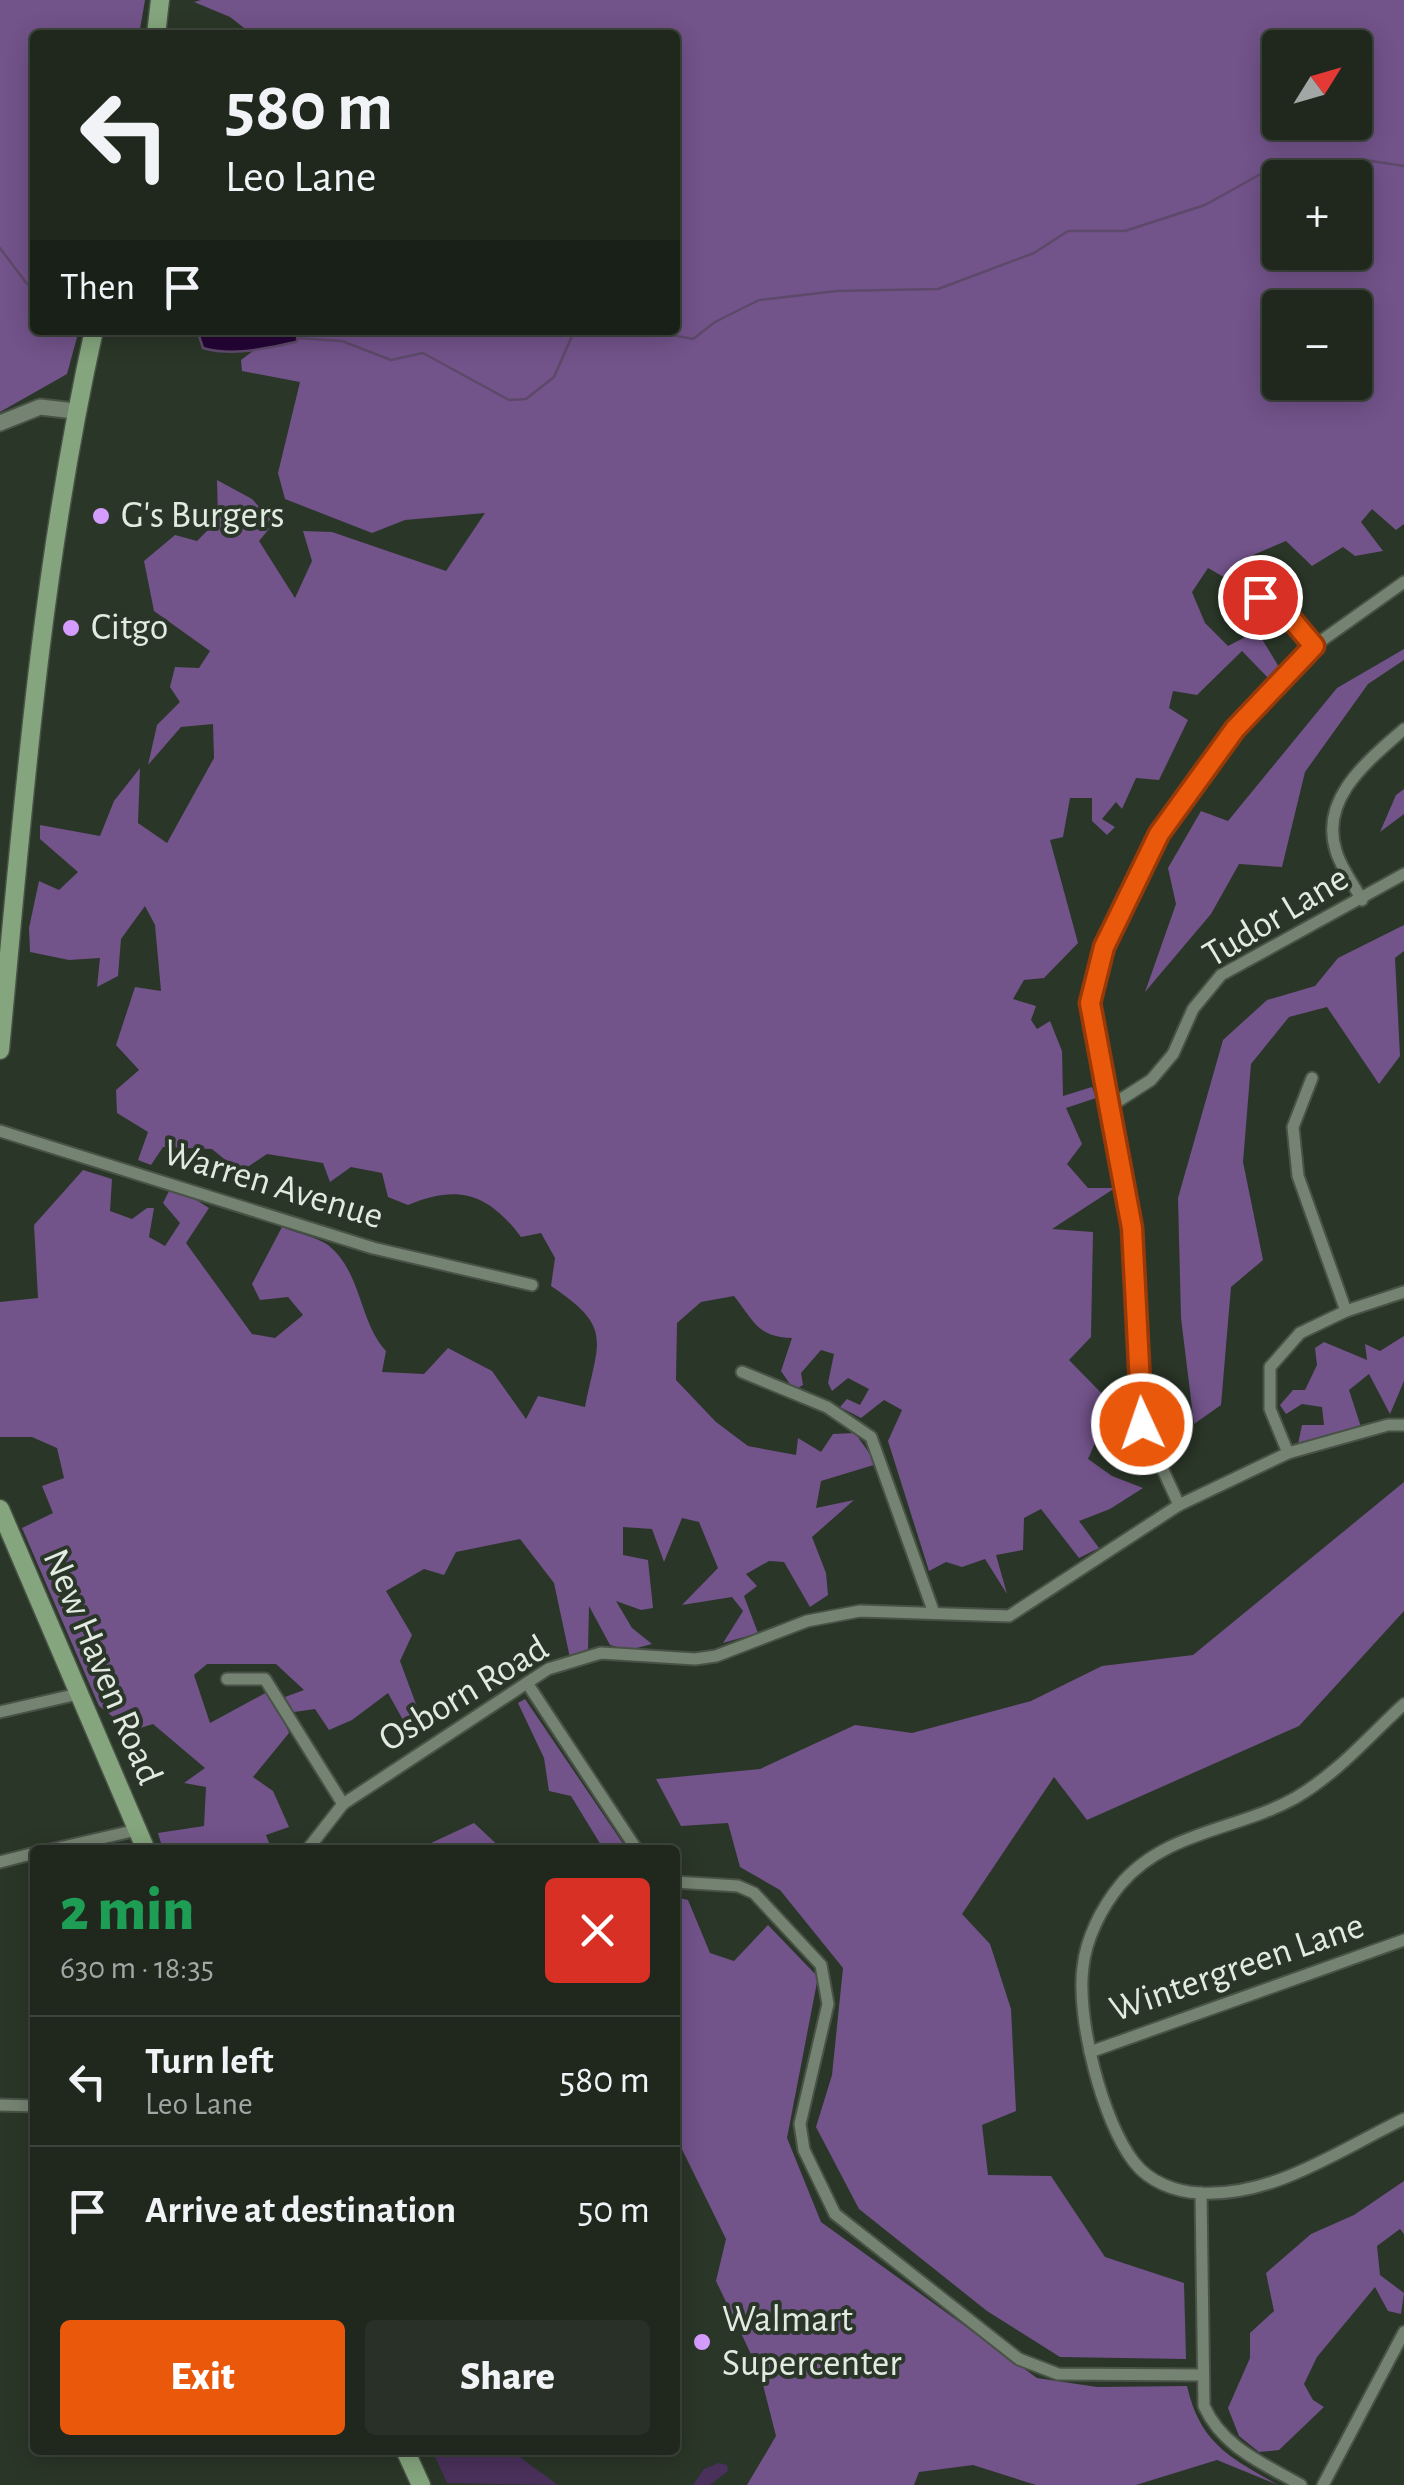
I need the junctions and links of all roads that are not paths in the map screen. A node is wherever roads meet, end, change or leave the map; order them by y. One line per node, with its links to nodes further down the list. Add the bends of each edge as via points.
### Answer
1 (160, 0): 2 (main road)
2 (157, 30)
3 (93, 335): 4 (main road)
4 (74, 411): 5 (street, via 40,407); 12 (main road, via 24,763)
5 (0, 423)
6 (1404, 582): 8 (street)
7 (1260, 597): 8 (street, via 1277,602)
8 (1314, 646): 14 (street, via 1235,729 1159,834 1104,947 1090,1003)
9 (1404, 729): 11 (street, via 1359,770 1332,813 1336,851)
10 (1404, 874): 11 (street, Tudor Lane)
11 (1362, 900): 14 (street, Tudor Lane, via 1221,976 1151,1080)
12 (0, 1050)
13 (1312, 1078): 18 (street, via 1294,1127 1298,1176)
14 (1109, 1106): 22 (street, via 1132,1228 1142,1424)
15 (0, 1130): 16 (street, Warren Avenue, via 372,1248)
16 (532, 1285)
17 (1404, 1292): 18 (street)
18 (1346, 1311): 21 (street, via 1300,1333 1270,1368 1270,1410)
19 (742, 1372): 24 (street, via 827,1407 870,1438)
20 (1404, 1425): 21 (street, Osborn Road)
21 (1288, 1453): 22 (street, Osborn Road)
22 (1180, 1505): 24 (street, Osborn Road, via 1010,1616)
23 (0, 1509): 27 (main road, New Haven Road)
24 (934, 1613): 26 (street, Osborn Road, via 860,1612 808,1621 695,1660 601,1653)
25 (227, 1680): 30 (street, via 264,1680)
26 (527, 1682): 30 (street, Osborn Road); 35 (street)
27 (78, 1694): 29 (street); 31 (main road, New Haven Road)
28 (1404, 1704): 40 (street, via 1336,1772 1294,1798 1159,1852 1120,1884 1093,1930 1083,1964 1080,2008)
29 (0, 1712)
30 (344, 1804): 34 (street, Osborn Road)
31 (136, 1830): 32 (street); 33 (main road, New Haven Road)
32 (72, 1845)
33 (144, 1845)
34 (310, 1845)
35 (633, 1845)
36 (30, 1855): 37 (street)
37 (0, 1862)
38 (680, 1882): 46 (street, via 754,1892 821,1965 828,2004 800,2138 835,2214 849,2228 1019,2359 1058,2374)
39 (1404, 1940): 40 (street, Wintergreen Lane)
40 (1090, 2052): 44 (street, via 1132,2160 1171,2188)
41 (0, 2104): 42 (street)
42 (30, 2106)
43 (1404, 2119): 44 (street, via 1272,2186)
44 (1201, 2193): 46 (street)
45 (1404, 2332): 50 (street)
46 (1204, 2375): 49 (street, via 1212,2424 1232,2446)
47 (408, 2455): 48 (main road)
48 (421, 2485)
49 (1301, 2485)
50 (1323, 2485)

